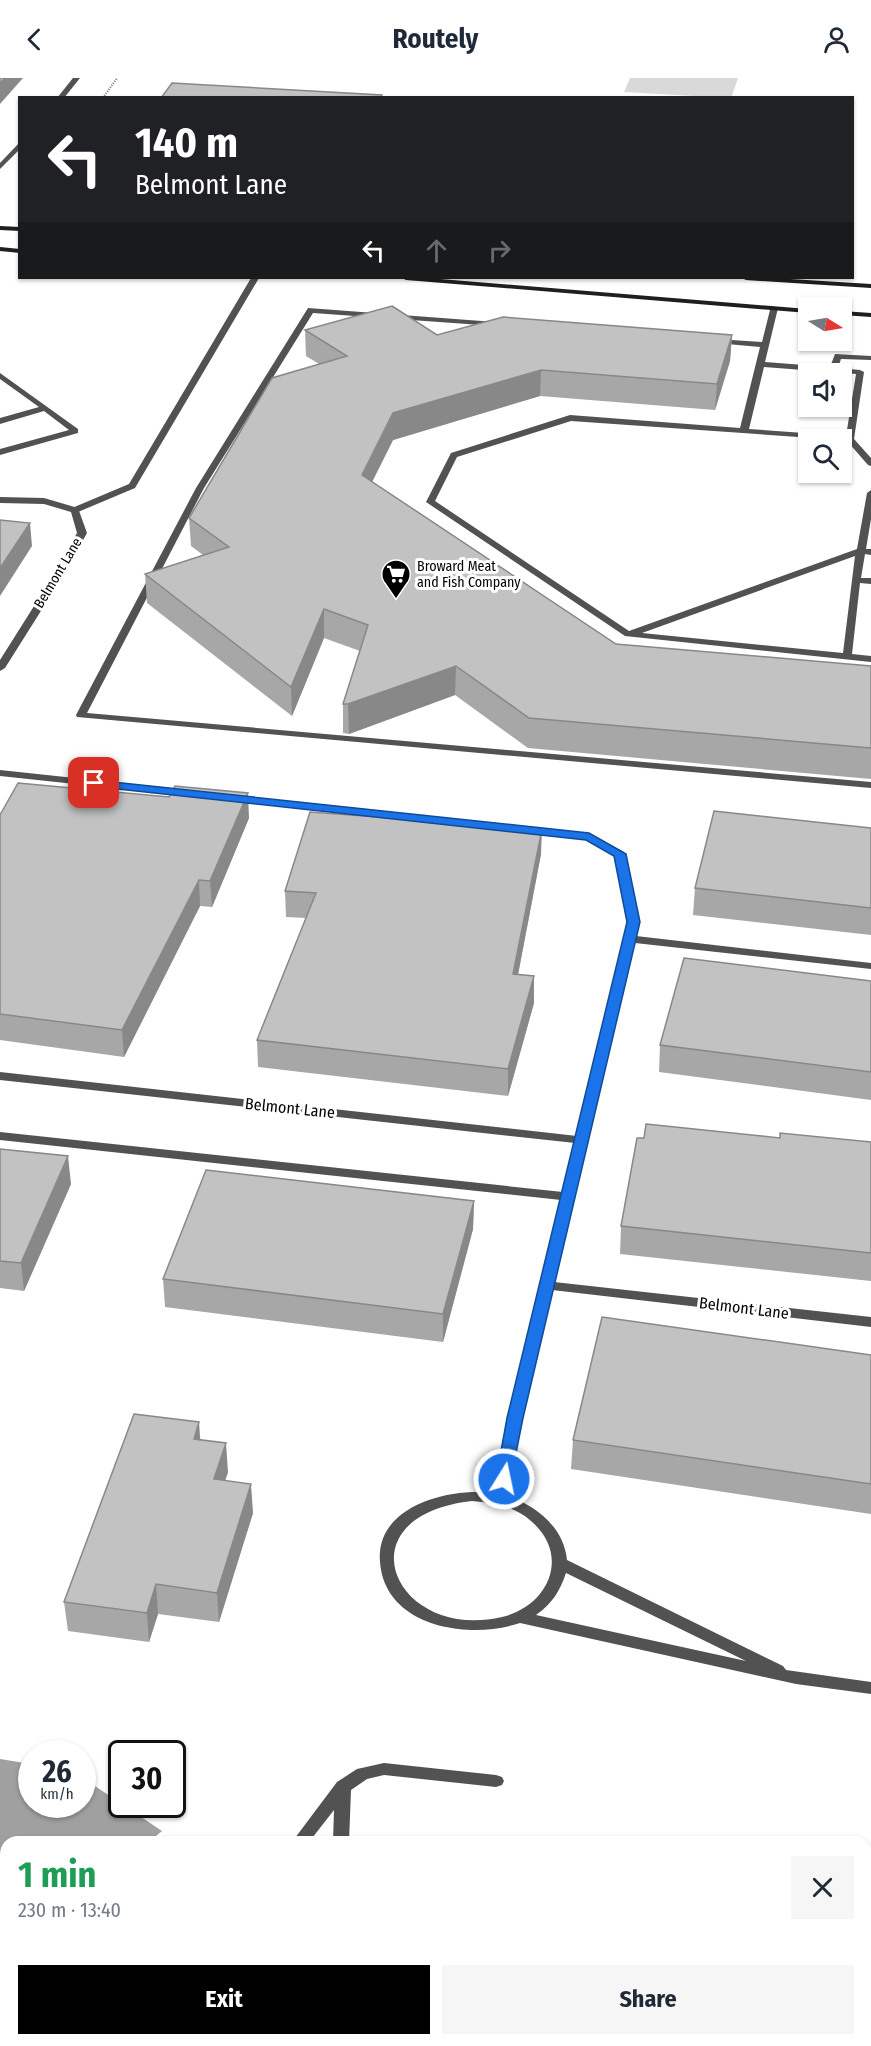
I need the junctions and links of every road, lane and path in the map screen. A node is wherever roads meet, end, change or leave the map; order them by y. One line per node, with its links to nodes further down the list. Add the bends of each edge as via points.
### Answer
1 (76, 78): 3 (street)
2 (117, 78): 4 (path)
3 (62, 96)
4 (104, 96)
5 (18, 146): 7 (street)
6 (0, 151): 7 (street)
7 (13, 151): 8 (street)
8 (0, 167)
9 (0, 228): 10 (street)
10 (18, 229)
11 (0, 249): 12 (street)
12 (18, 250)
13 (254, 279): 40 (street, via 132,486)
14 (418, 279): 17 (street)
15 (762, 279): 16 (street)
16 (871, 286)
17 (774, 308): 18 (street); 23 (street)
18 (798, 309)
19 (852, 314): 20 (street)
20 (871, 315)
21 (502, 325): 49 (street, via 311,310 200,488 81,715)
22 (705, 340): 23 (street)
23 (765, 345): 26 (street)
24 (871, 358): 25 (street, via 838,356)
25 (836, 363)
26 (760, 364): 27 (street); 33 (street)
27 (798, 367)
28 (852, 371): 32 (street, via 860,372)
29 (0, 375): 30 (street)
30 (45, 408): 31 (street); 36 (street, via 75,431)
31 (0, 421)
32 (852, 429)
33 (744, 430): 34 (street); 44 (street, via 570,418 454,455 430,502)
34 (798, 435)
35 (852, 442): 37 (street)
36 (0, 452)
37 (871, 463)
38 (871, 493): 41 (street)
39 (0, 500): 40 (street, via 44,501)
40 (75, 510): 47 (street, Belmont Lane, via 82,532)
41 (866, 551): 42 (street); 44 (street)
42 (856, 580): 43 (street); 45 (street)
43 (871, 581)
44 (628, 634): 45 (street)
45 (847, 657): 46 (street)
46 (871, 659)
47 (0, 668)
48 (0, 773): 50 (street)
49 (871, 785)
50 (200, 795)
51 (224, 797): 52 (street)
52 (483, 825)
53 (518, 829): 54 (street, via 589,837 620,854 634,922)
54 (629, 939): 55 (street); 58 (street)
55 (871, 966)
56 (0, 1076): 58 (street, Belmont Lane)
57 (0, 1136): 59 (street)
58 (581, 1140): 59 (street)
59 (567, 1197): 60 (street)
60 (546, 1285): 61 (street, Belmont Lane); 62 (street)
61 (871, 1322)
62 (500, 1500): 63 (street, via 525,1509 545,1524 558,1543); 64 (street, via 472,1496 444,1500 419,1510 399,1525 388,1545 386,1566 394,1587 410,1606 433,1619 461,1626 491,1625)
63 (561, 1564): 64 (street, via 555,1585 541,1603); 65 (street)
64 (519, 1617): 65 (street)
65 (796, 1678): 66 (street)
66 (871, 1688)
67 (496, 1780): 68 (street, via 384,1769 363,1773)
68 (343, 1787): 69 (street); 70 (street)
69 (305, 1836)
70 (341, 1836)

